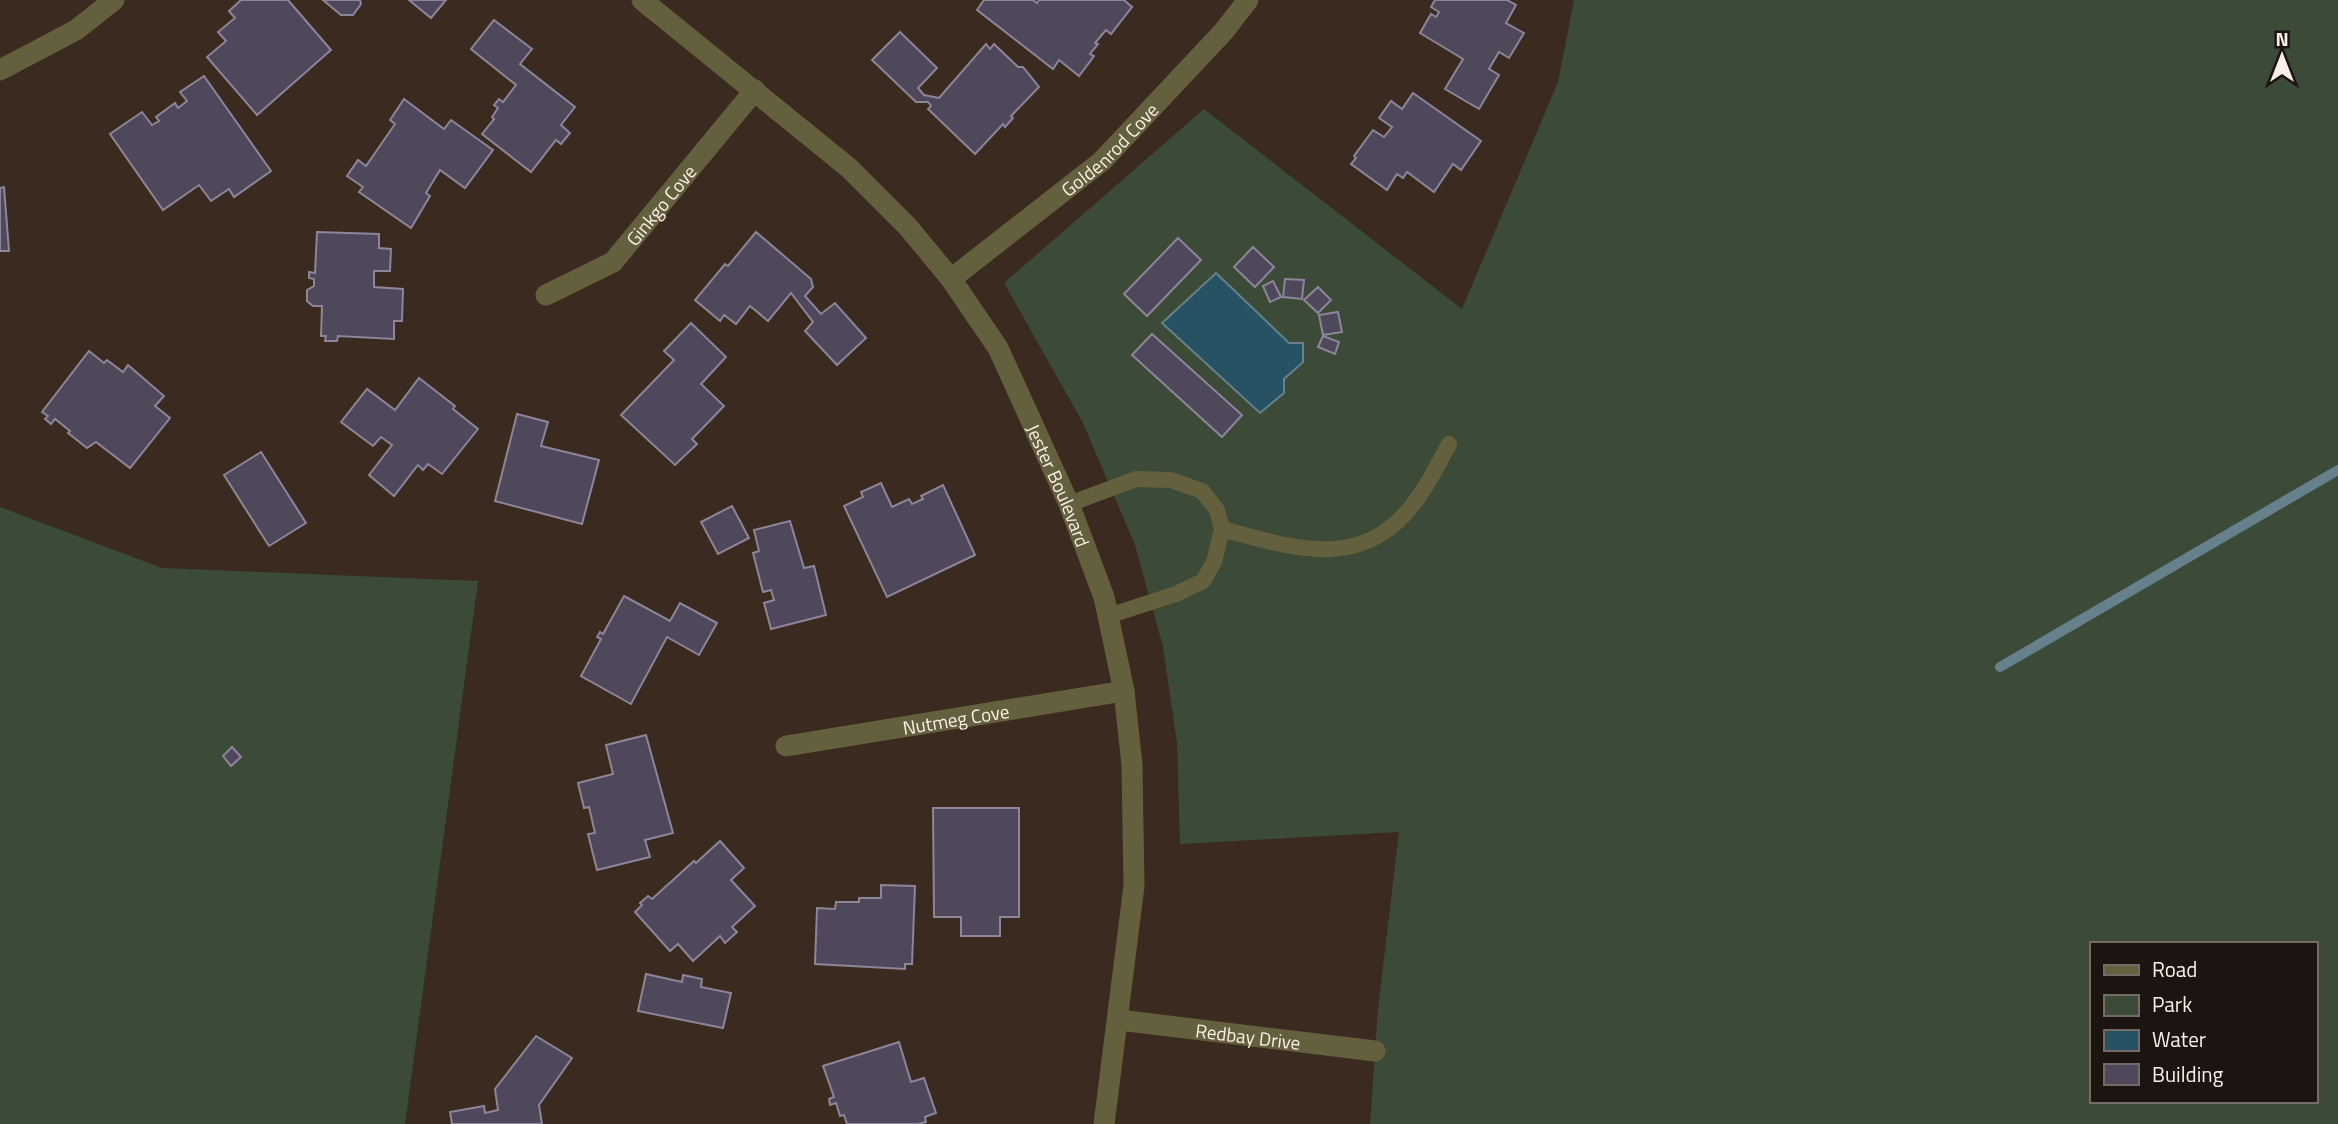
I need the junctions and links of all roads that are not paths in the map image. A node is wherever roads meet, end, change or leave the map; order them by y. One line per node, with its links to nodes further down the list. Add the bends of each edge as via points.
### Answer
1 (114, 0): 4 (street, via 76,30)
2 (642, 0): 5 (street, Jester Boulevard)
3 (1248, 0): 6 (street, Goldenrod Cove, via 1102,161)
4 (0, 69)
5 (755, 90): 6 (street, Jester Boulevard, via 849,168 908,226); 7 (street, Ginkgo Cove, via 613,262)
6 (951, 279): 9 (street, Jester Boulevard, via 998,348)
7 (546, 295)
8 (1449, 443): 10 (lane, via 1420,496 1386,533 1346,549 1302,549)
9 (1069, 504): 10 (lane, via 1136,479 1171,480 1202,491 1217,510); 11 (street, Jester Boulevard)
10 (1222, 529): 11 (lane, via 1214,562 1203,581)
11 (1108, 616): 12 (street, Jester Boulevard)
12 (1124, 691): 13 (street, Nutmeg Cove); 14 (street, Jester Boulevard, via 1132,765 1134,886)
13 (786, 746)
14 (1119, 1020): 15 (street, Redbay Drive); 16 (street, Jester Boulevard)
15 (1375, 1051)
16 (1104, 1124)

